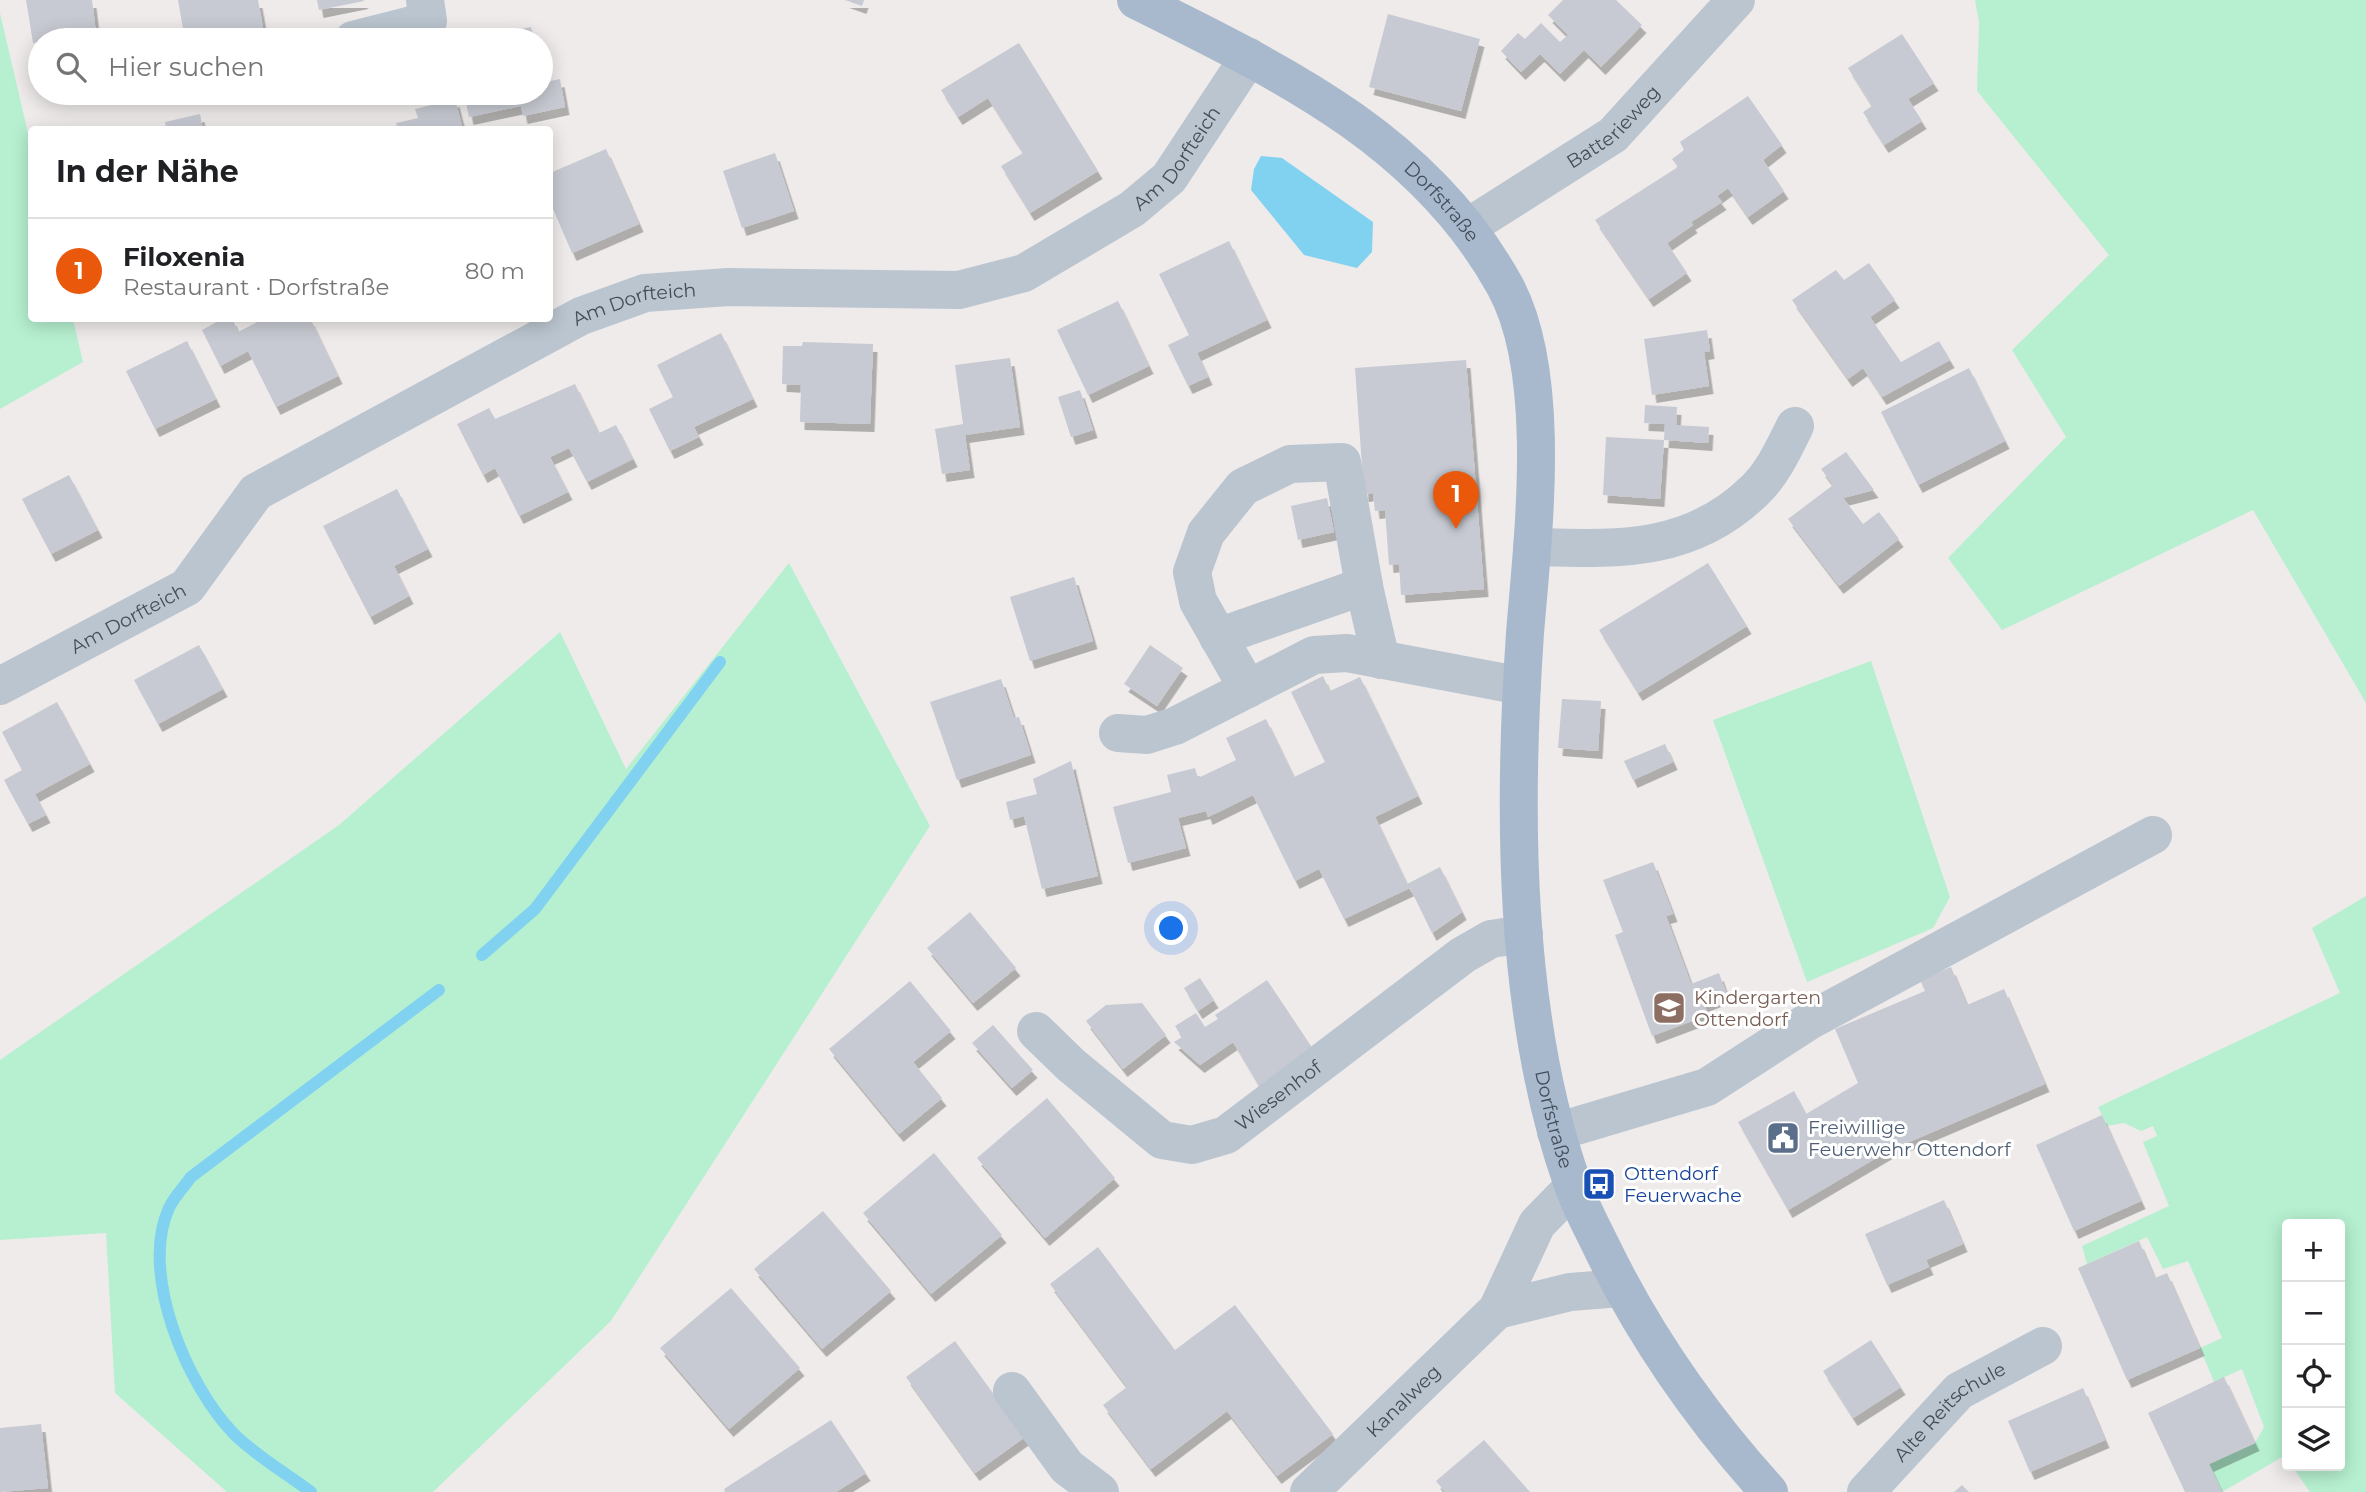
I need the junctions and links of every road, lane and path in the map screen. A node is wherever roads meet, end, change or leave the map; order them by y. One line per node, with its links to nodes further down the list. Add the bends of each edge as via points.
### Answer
1 (425, 0): 4 (street, via 428,22)
2 (1136, 0): 5 (main road, Dorfstraße)
3 (1736, 0): 6 (street, Batterieweg, via 1613,135)
4 (403, 28)
5 (1249, 57): 6 (main road, Dorfstraße, via 1355,120 1423,176); 12 (street, Am Dorfteich, via 1169,178 1132,209 1024,272 958,290 728,287 645,293 581,316 256,492 187,587)
6 (1468, 227): 8 (main road, Dorfstraße, via 1507,290 1528,356 1536,432)
7 (1795, 426): 8 (street, via 1755,490 1682,537 1648,546)
8 (1532, 547): 13 (main road, Dorfstraße)
9 (1364, 586): 10 (street); 10 (street, via 1342,462 1290,464 1243,488 1206,533 1192,572 1198,601); 11 (street)
10 (1218, 637): 14 (street)
11 (1381, 660): 13 (street); 14 (street, via 1347,653 1314,655)
12 (0, 686)
13 (1522, 686): 17 (main road, Dorfstraße, via 1518,802)
14 (1248, 689): 15 (street, via 1175,726 1147,735)
15 (1118, 733)
16 (2153, 835): 19 (street, via 1809,1021 1707,1087)
17 (1524, 934): 18 (street, Wiesenhof, via 1491,939 1463,954 1226,1135 1192,1145 1163,1140 1070,1065); 19 (main road, Dorfstraße)
18 (1037, 1031)
19 (1556, 1132): 20 (main road, Dorfstraße)
20 (1573, 1187): 21 (main road, Dorfstraße); 22 (street, Kanalweg, via 1536,1224)
21 (1621, 1288): 22 (street, via 1570,1292); 27 (main road, Dorfstraße, via 1685,1391)
22 (1497, 1310): 26 (street, Kanalweg)
23 (2043, 1346): 28 (street, Alte Reitschule, via 1959,1391)
24 (1012, 1391): 25 (street, via 1067,1467)
25 (1100, 1492)
26 (1309, 1492)
27 (1769, 1492)
28 (1866, 1492)

